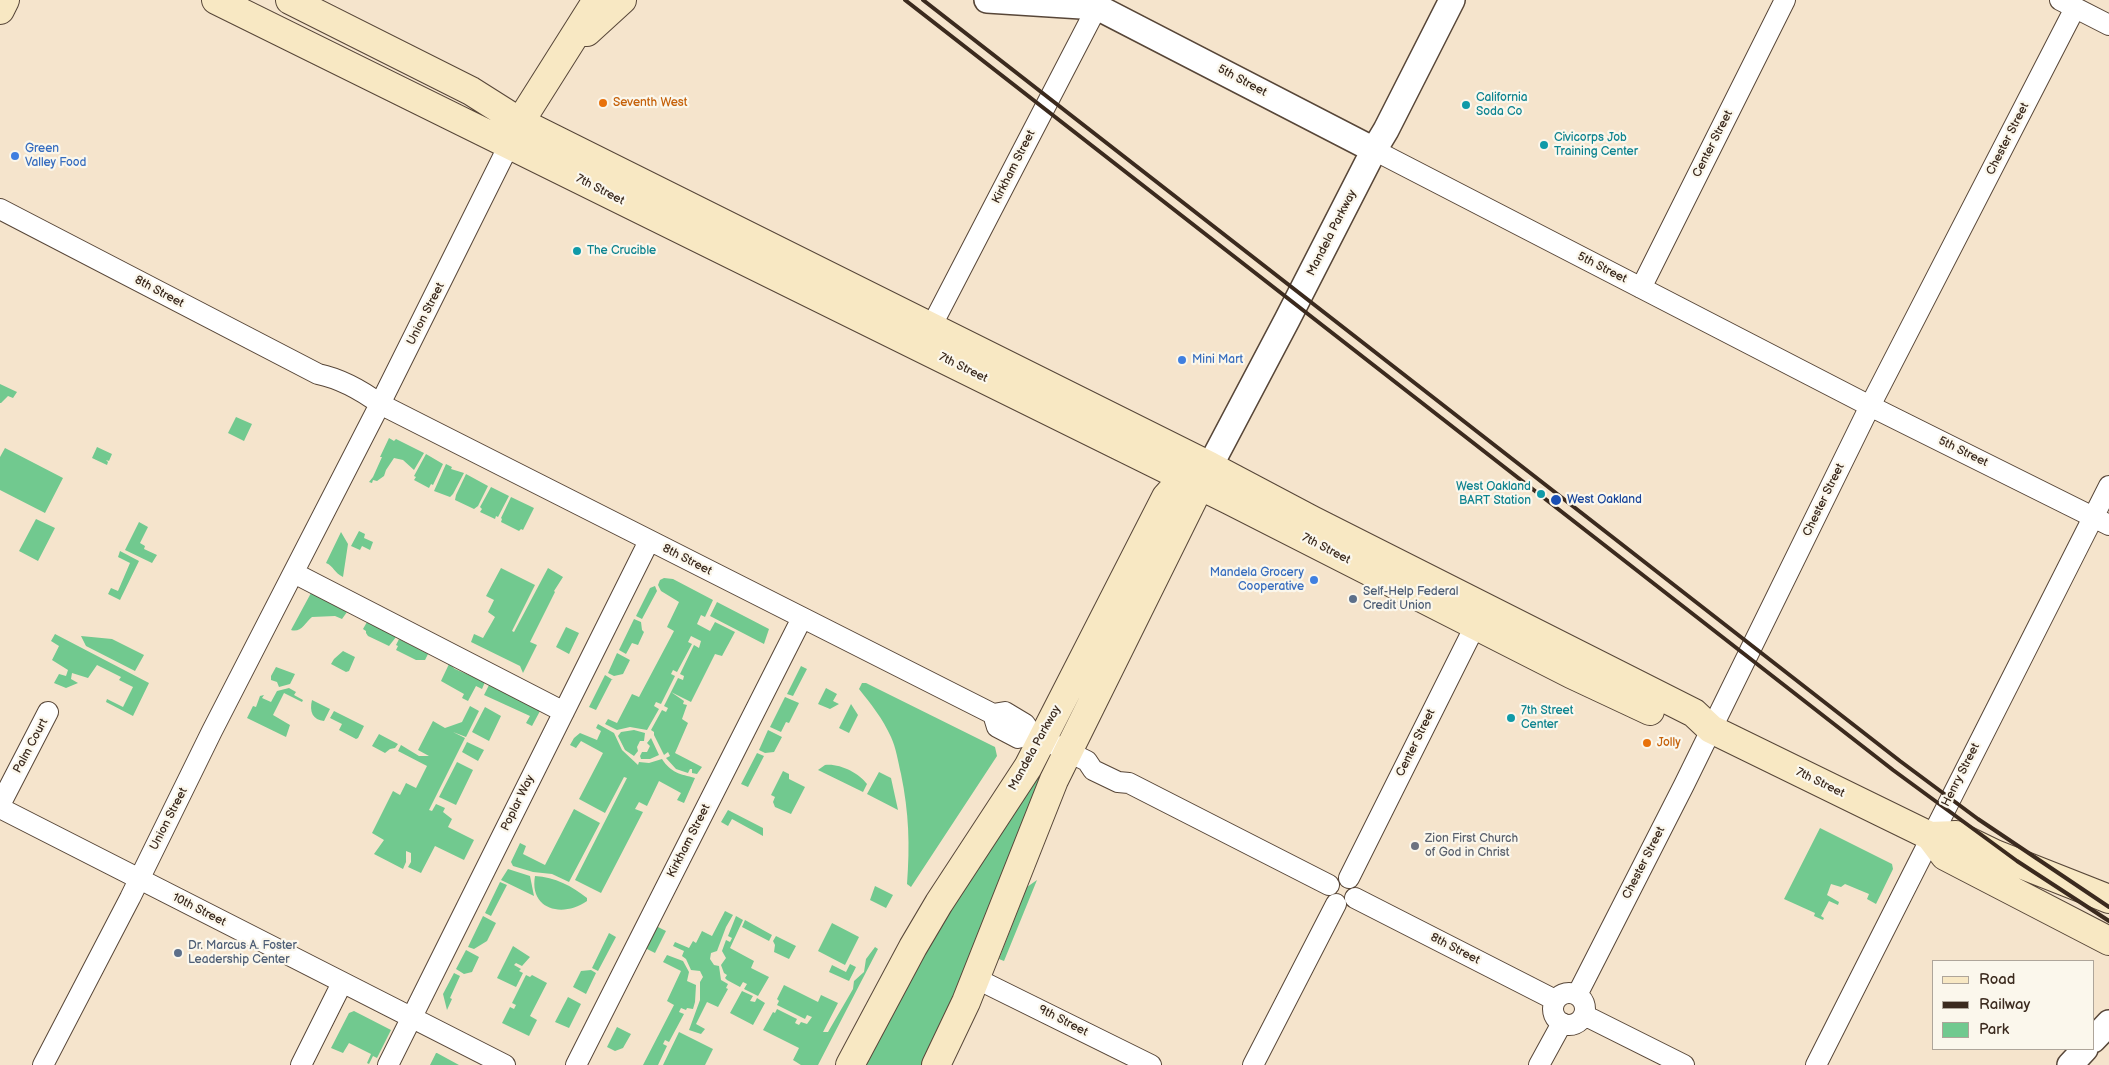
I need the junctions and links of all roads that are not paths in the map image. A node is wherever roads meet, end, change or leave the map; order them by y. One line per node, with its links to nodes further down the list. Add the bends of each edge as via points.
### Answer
1 (5, 0): 11 (main road)
2 (216, 0): 14 (main road, 7th Street)
3 (291, 0): 14 (main road, 7th Street, via 471,90)
4 (597, 0): 13 (main road, Union Street)
5 (622, 0): 13 (main road, Union Street)
6 (987, 0): 9 (street, 5th Street)
7 (1452, 0): 15 (street, Mandela Parkway)
8 (1785, 0): 17 (street, Center Street)
9 (1092, 4): 15 (street, 5th Street); 18 (street, Kirkham Street)
10 (2068, 4): 12 (street); 20 (street, Chester Street)
11 (0, 10)
12 (2109, 25)
13 (561, 57): 14 (main road, Union Street)
14 (514, 134): 18 (main road, 7th Street); 19 (street, Union Street); 21 (main road, 7th Street)
15 (1374, 150): 17 (street, 5th Street); 21 (street, Mandela Parkway, via 1271,352)
16 (0, 209): 19 (street, 8th Street, via 318,374 326,385 356,400)
17 (1641, 288): 20 (street, 5th Street)
18 (931, 327): 21 (main road, 7th Street)
19 (380, 404): 24 (street, 8th Street); 25 (street, Union Street)
20 (1870, 406): 23 (street, 5th Street); 30 (street, Chester Street)
21 (1199, 477): 26 (main road, 7th Street, via 1312,520); 31 (main road, Mandela Parkway, via 1175,487 1166,497); 32 (main road, Mandela Parkway)
22 (2109, 486): 23 (street, Henry Street)
23 (2101, 521): 34 (street, Henry Street)
24 (649, 541): 27 (street, 8th Street); 29 (street, Poplar Way)
25 (294, 573): 29 (street); 35 (street, Union Street)
26 (1479, 616): 30 (main road, 7th Street, via 1685,729); 36 (street, Center Street, via 1349,878 1357,889)
27 (802, 618): 31 (street, 8th Street, via 993,714 997,727 1018,738); 53 (street, Kirkham Street)
28 (48, 712): 33 (street, Palm Court)
29 (564, 712): 44 (street, Poplar Way)
30 (1711, 729): 34 (main road, 7th Street); 41 (street, Chester Street)
31 (1036, 736): 32 (street, 8th Street); 54 (main road, Mandela Parkway, via 1028,767 939,903)
32 (1077, 756): 36 (street, 8th Street, via 1098,760 1124,773 1129,783); 39 (main road, Mandela Parkway, via 1054,780)
33 (0, 807): 35 (street, 10th Street)
34 (1930, 836): 37 (main road, 7th Street, via 1956,835); 38 (main road, 7th Street, via 1945,856); 60 (street, Henry Street)
35 (139, 880): 40 (street, 10th Street); 49 (street, Union Street)
36 (1340, 896): 42 (street, 8th Street); 57 (street)
37 (2109, 899)
38 (2109, 941)
39 (975, 978): 55 (main road, Mandela Parkway); 56 (street, 9th Street)
40 (342, 983): 44 (street, 10th Street); 50 (street)
41 (1578, 995): 42 (street, via 1568,992); 43 (street, via 1585,1006)
42 (1555, 1000): 45 (street, via 1554,1015)
43 (1584, 1015): 45 (street, via 1572,1024); 59 (street)
44 (411, 1018): 51 (street, Poplar Way); 52 (street, 10th Street)
45 (1562, 1023): 58 (street)
46 (2109, 1023): 47 (street)
47 (2094, 1039)
48 (2084, 1050): 61 (street)
49 (43, 1065)
50 (301, 1065)
51 (388, 1065)
52 (505, 1065)
53 (576, 1065)
54 (850, 1065)
55 (936, 1065)
56 (1151, 1065)
57 (1253, 1065)
58 (1539, 1065)
59 (1684, 1065)
60 (1816, 1065)
61 (2070, 1065)

